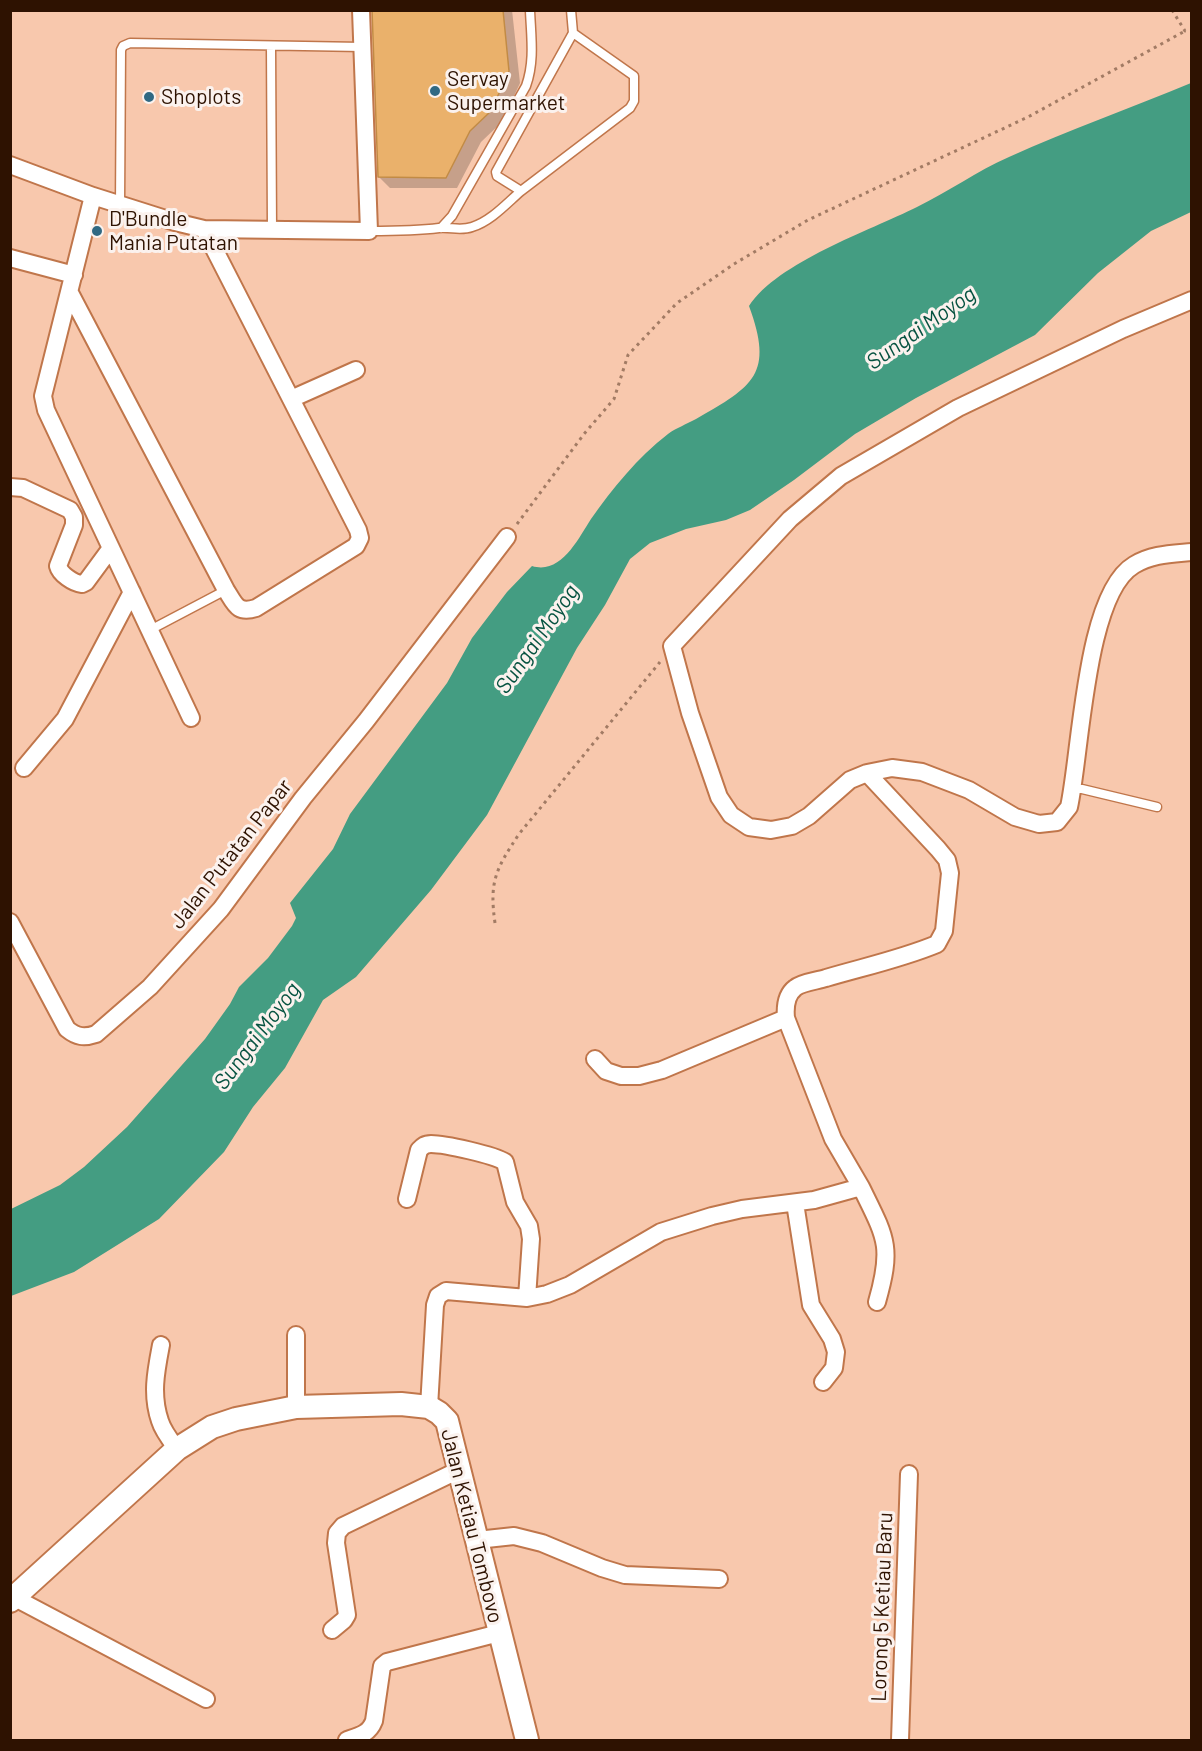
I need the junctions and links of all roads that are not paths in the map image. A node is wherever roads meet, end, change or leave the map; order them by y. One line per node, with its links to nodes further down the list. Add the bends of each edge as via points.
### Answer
1 (361, 10): 6 (street)
2 (530, 10): 7 (lane, via 531,72)
3 (571, 10): 4 (lane)
4 (573, 33): 8 (lane); 10 (lane, via 634,76 634,101)
5 (271, 46): 6 (lane); 12 (lane, via 123,46); 15 (lane)
6 (362, 47): 16 (street)
7 (505, 123): 8 (lane); 13 (lane, via 452,216)
8 (520, 130): 10 (lane, via 496,172)
9 (10, 165): 11 (street)
10 (521, 191): 13 (lane, via 490,218 471,228)
11 (93, 196): 12 (street); 18 (street)
12 (120, 205): 14 (street)
13 (441, 228): 16 (lane)
14 (204, 229): 15 (street); 22 (street)
15 (272, 231): 16 (street)
16 (369, 231)
17 (10, 258): 18 (street)
18 (74, 275): 19 (street)
19 (70, 293): 25 (street, via 43,396); 27 (street)
20 (1191, 300): 32 (street, via 958,408 841,476 790,519 672,646 719,798 731,815 749,826 771,830 792,826 850,780)
21 (356, 370): 22 (street)
22 (291, 399): 27 (street, via 360,538 356,546 256,608 237,608)
23 (10, 487): 25 (street, via 23,488 69,510 74,517 58,566 77,584 86,582)
24 (507, 537): 35 (street, Jalan Putatan Papar, via 221,909 150,987 96,1034 85,1038 67,1029)
25 (111, 548): 28 (street)
26 (1191, 552): 33 (street, via 1156,555 1132,566 1117,582 1106,603 1091,657)
27 (226, 590): 29 (lane)
28 (132, 592): 29 (street); 31 (street, via 65,719)
29 (150, 630): 30 (street)
30 (191, 718)
31 (24, 768)
32 (867, 773): 33 (street, via 892,768 922,772 969,790 1015,817 1039,824 1057,822 1068,807); 36 (street, via 947,860 950,873 944,932 937,944 923,950 796,987 789,995)
33 (1073, 789): 34 (lane)
34 (1157, 807)
35 (10, 922)
36 (786, 1018): 37 (street, via 639,1076 606,1071); 38 (street, via 833,1139)
37 (595, 1059)
38 (861, 1187): 40 (street); 42 (street, via 883,1232 887,1251 886,1272)
39 (407, 1199): 41 (street, via 419,1150 425,1144 505,1162 515,1202 529,1226)
40 (795, 1203): 41 (street, via 742,1209 661,1232 570,1284); 45 (street, via 811,1305 836,1352 834,1368)
41 (527, 1298): 47 (street, via 455,1291 438,1296)
42 (877, 1302)
43 (296, 1335): 46 (street)
44 (161, 1345): 48 (street, via 154,1398 160,1423)
45 (823, 1382)
46 (296, 1407): 47 (street, Jalan Ketiau Tombovo); 48 (street, Jalan Ketiau Tombovo, via 212,1427)
47 (429, 1407): 49 (street, Jalan Ketiau Tombovo, via 447,1421)
48 (177, 1449): 53 (street, Jalan Ketiau Tombovo)
49 (459, 1470): 51 (street, Jalan Ketiau Tombovo); 54 (street, via 343,1526 337,1533 346,1614)
50 (909, 1474): 59 (street, Lorong 5 Ketiau Baru)
51 (477, 1540): 52 (street, via 514,1536 625,1575); 55 (street, Jalan Ketiau Tombovo)
52 (719, 1579)
53 (13, 1600): 56 (street)
54 (332, 1630)
55 (499, 1633): 57 (street, via 387,1662 382,1666 371,1728); 58 (street, Jalan Ketiau Tombovo)
56 (206, 1699)
57 (347, 1740)
58 (527, 1740)
59 (900, 1740)

